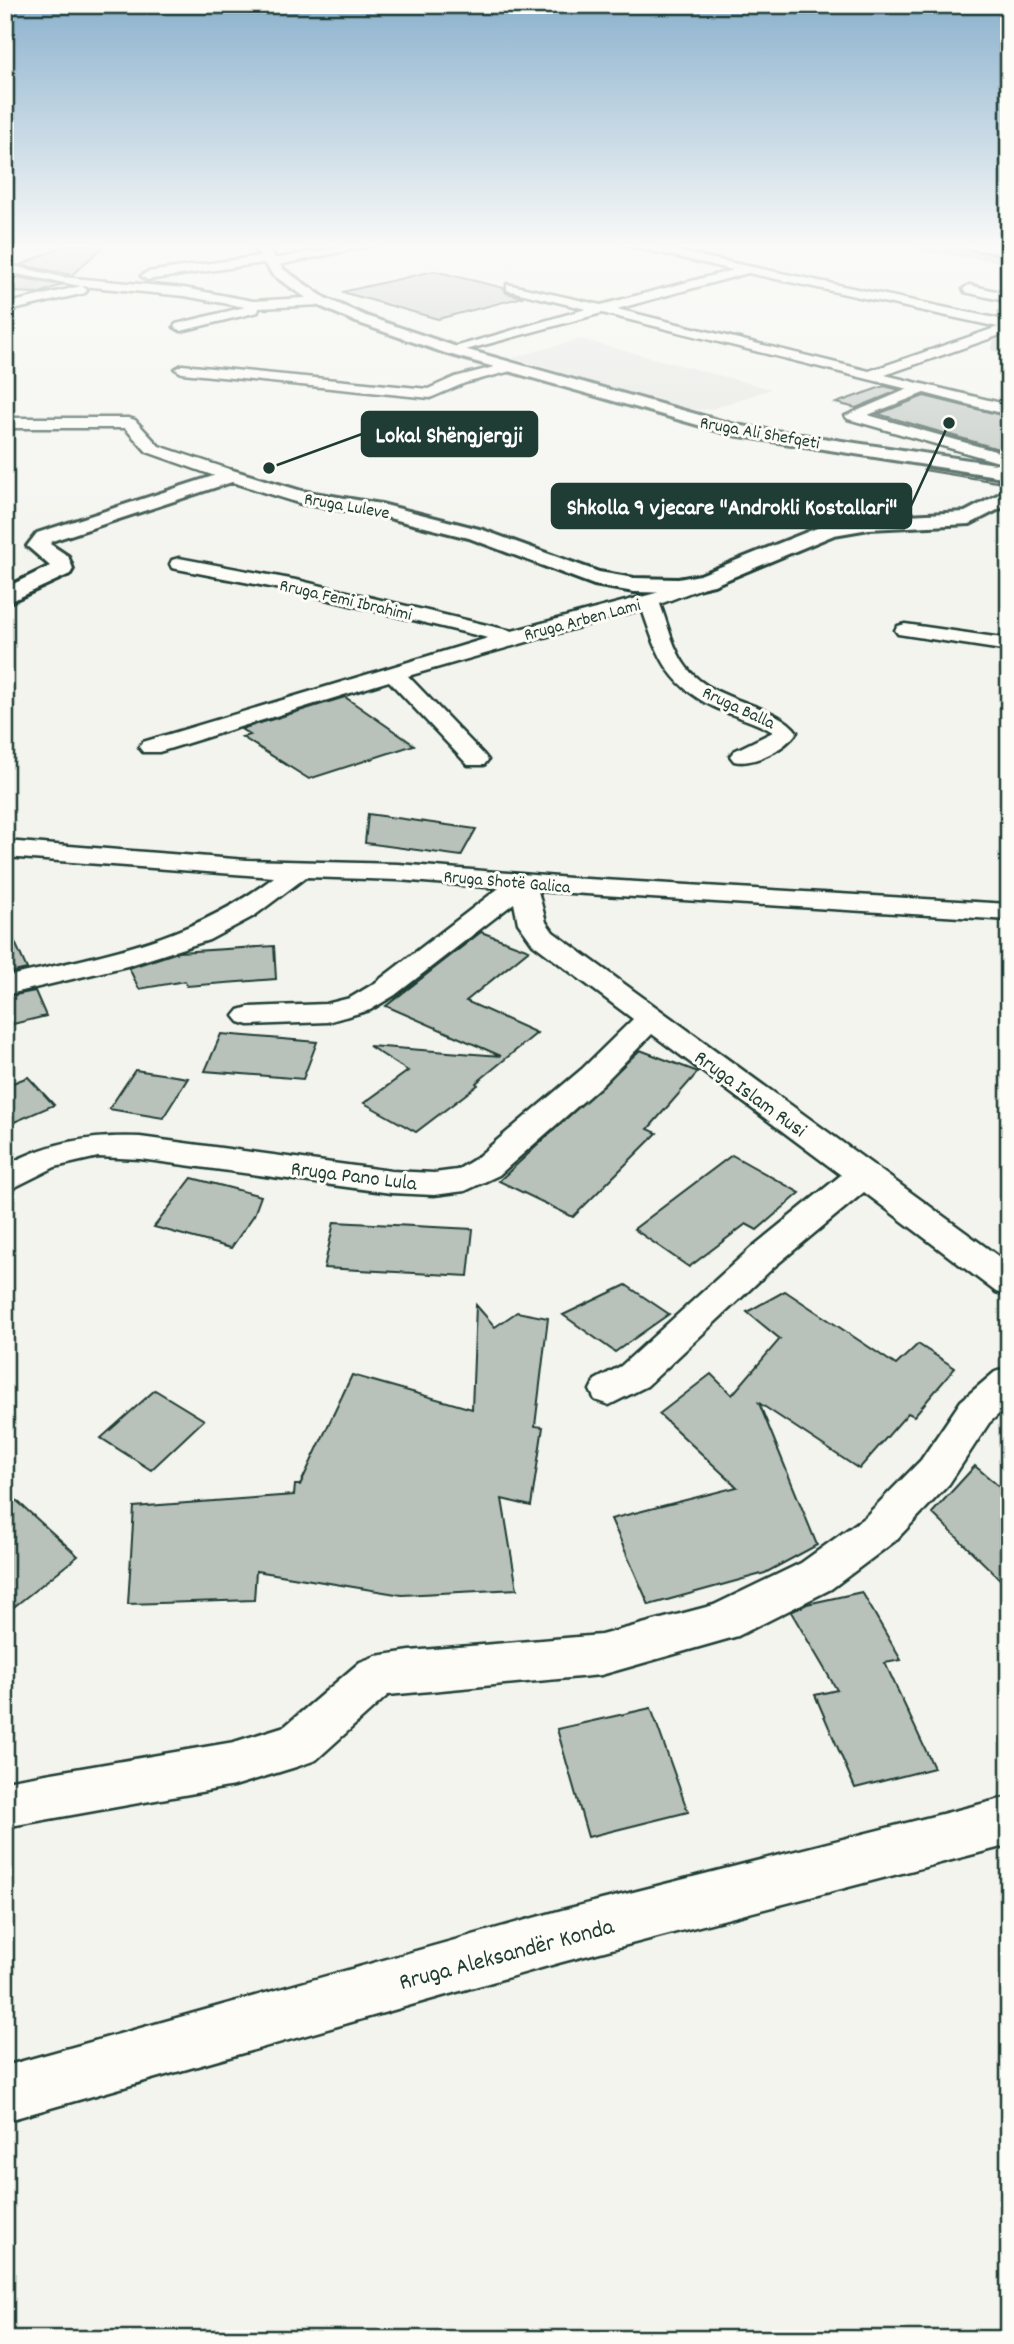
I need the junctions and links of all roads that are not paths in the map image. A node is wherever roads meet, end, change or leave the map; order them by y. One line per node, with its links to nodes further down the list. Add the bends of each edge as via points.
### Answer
1 (463, 353): 4 (main road, Rruga Ali Shefqeti)
2 (778, 353): 6 (street)
3 (934, 353): 6 (street)
4 (510, 367): 5 (street, via 460,380 430,394); 11 (main road, Rruga Ali Shefqeti, via 733,429)
5 (182, 369)
6 (869, 376): 7 (street)
7 (922, 389): 8 (street); 10 (street, via 853,416)
8 (1009, 410)
9 (5, 423): 12 (street, Rruga Luleve, via 129,423 153,449)
10 (1009, 460)
11 (1009, 472)
12 (232, 476): 15 (main road, Rruga Luleve, via 299,497 381,510 476,534 615,583 657,587); 16 (main road, via 44,537 38,546 60,561 62,569)
13 (1009, 495): 15 (main road, Rruga Arben Lami, via 970,518 869,523 829,530)
14 (179, 564): 19 (street, Rruga Femi Ibrahimi)
15 (701, 582): 17 (street, Rruga Arben Lami)
16 (5, 597)
17 (649, 601): 19 (street, Rruga Arben Lami); 23 (street, Rruga Balla, via 673,662 686,680 786,732 780,740)
18 (905, 630): 20 (street)
19 (512, 637): 21 (street, Rruga Arben Lami)
20 (1009, 645)
21 (392, 672): 22 (street, Rruga Arben Lami); 24 (street)
22 (151, 747)
23 (742, 756)
24 (476, 760)
25 (5, 849): 26 (street, Rruga Shotë Galica)
26 (299, 870): 27 (street, Rruga Shotë Galica, via 398,872); 29 (street, via 228,920 185,940)
27 (523, 883): 28 (street, Rruga Shotë Galica); 30 (street, via 360,1004 327,1013); 31 (street, Rruga Islam Rusi, via 532,923 543,938)
28 (1009, 912)
29 (5, 986)
30 (250, 1016)
31 (650, 1019): 32 (street, Rruga Islam Rusi); 33 (street, Rruga Pano Lula, via 593,1076 487,1167 465,1180 391,1182 140,1147 98,1146 45,1158)
32 (863, 1175): 34 (street, Rruga Islam Rusi); 36 (street, via 763,1257 634,1376)
33 (5, 1181)
34 (1005, 1270)
35 (1009, 1382): 37 (street, via 975,1412 935,1472 880,1529 816,1576 722,1622 601,1655 376,1677 299,1744 234,1764)
36 (609, 1390)
37 (5, 1804)
38 (1009, 1821): 39 (street, Rruga Aleksandër Konda, via 562,1936)
39 (5, 2094)

